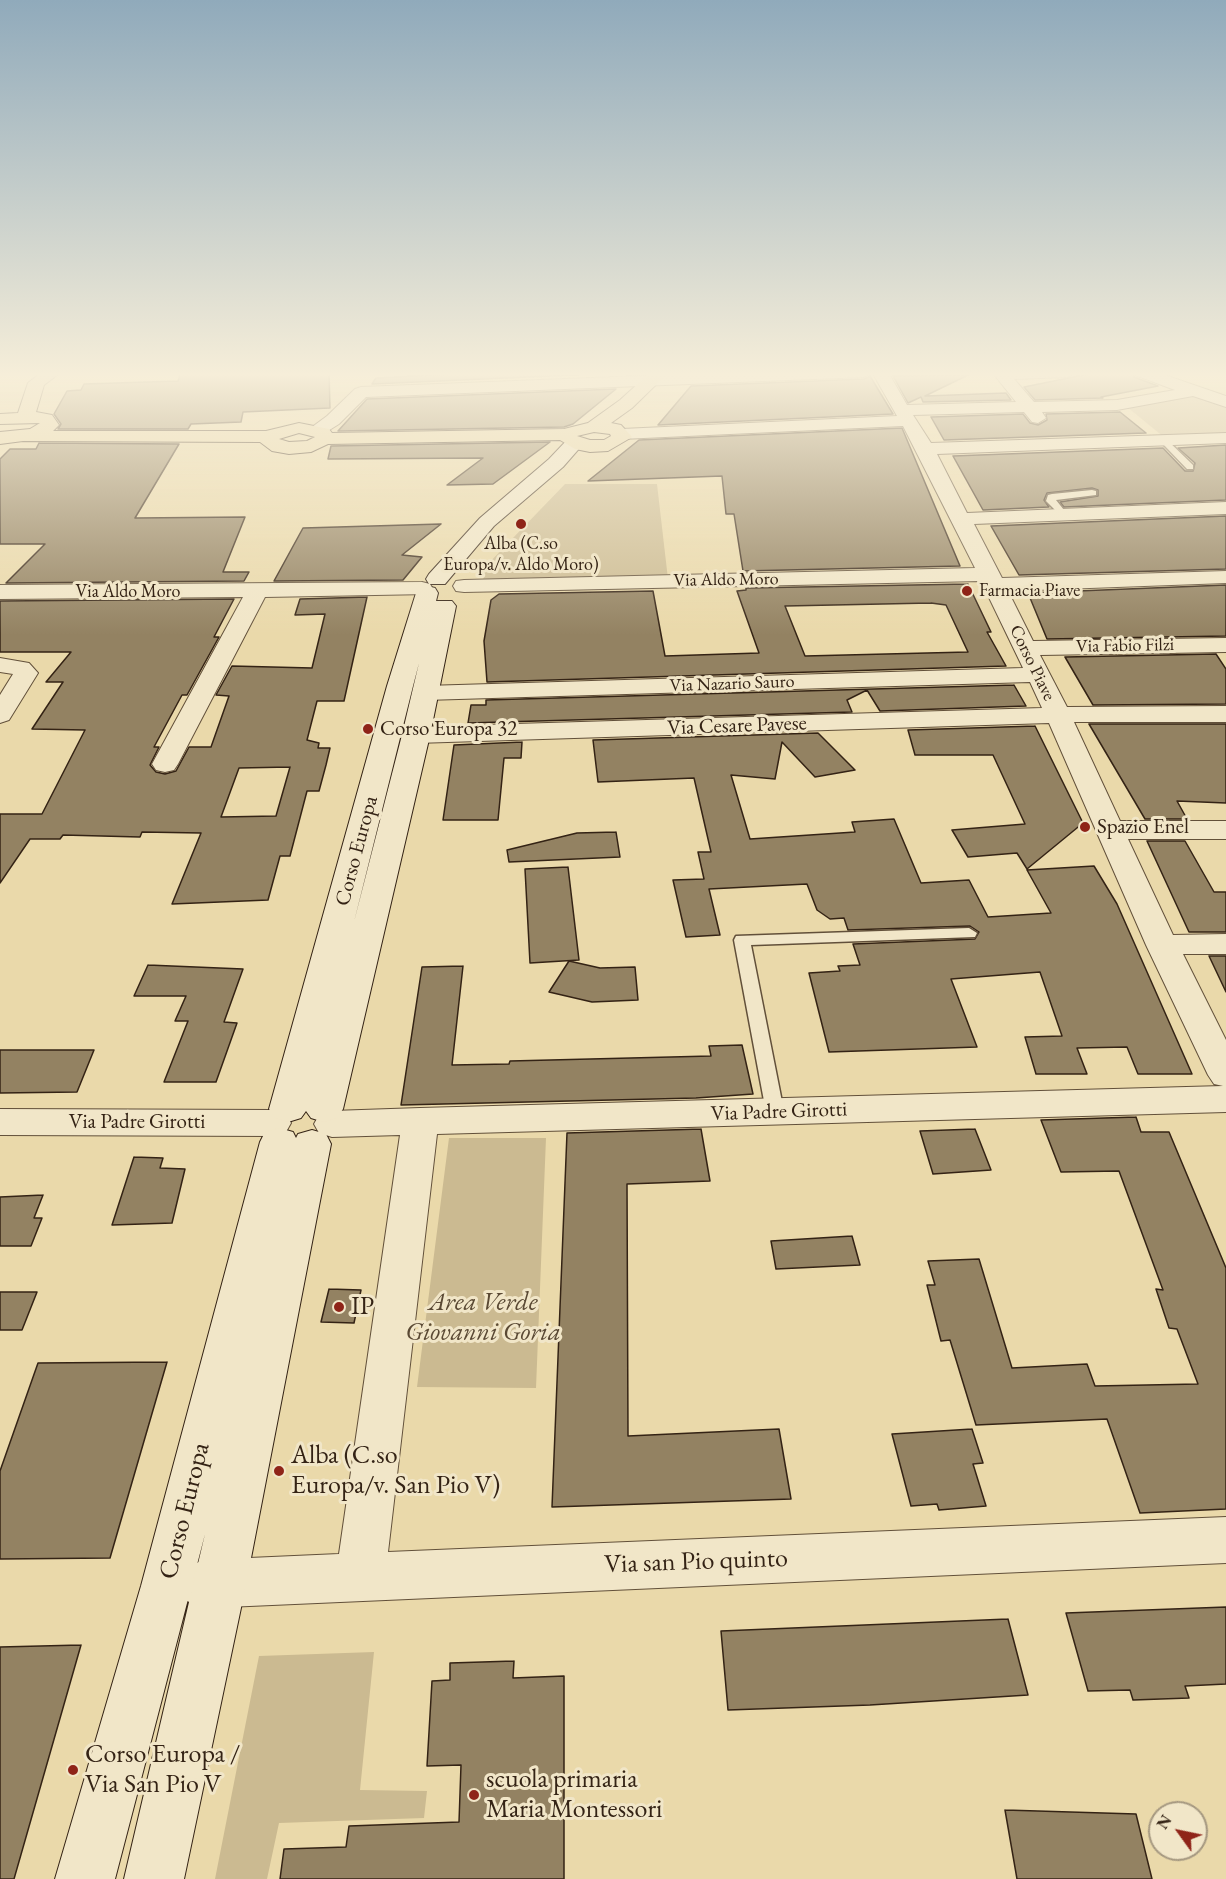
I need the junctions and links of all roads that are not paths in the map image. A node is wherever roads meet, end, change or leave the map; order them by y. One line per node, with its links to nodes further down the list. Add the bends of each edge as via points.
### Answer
1 (558, 460): 12 (main road, Corso Europa, via 487,522)
2 (571, 460): 12 (main road, Corso Europa)
3 (930, 460): 9 (street, Corso Piave)
4 (1182, 460): 5 (lane)
5 (1190, 467)
6 (1092, 493): 8 (lane, via 1052,497)
7 (1226, 508): 8 (street)
8 (1063, 515): 9 (street)
9 (961, 519): 11 (street, Corso Piave)
10 (1226, 577): 11 (street, Via Aldo Moro)
11 (992, 579): 12 (street, Via Aldo Moro); 16 (street, Corso Piave)
12 (443, 587): 13 (street, Via Aldo Moro); 19 (main road, Corso Europa); 35 (main road, Corso Europa, via 400,686)
13 (257, 591): 14 (street, Via Aldo Moro); 24 (street)
14 (0, 592)
15 (1226, 645): 16 (street, Via Fabio Filzi)
16 (1025, 648): 18 (street, Corso Piave)
17 (10, 667): 21 (street, via 26,673)
18 (1038, 675): 19 (street, Via Nazario Sauro); 22 (street, Corso Piave)
19 (425, 693): 23 (main road, Corso Europa)
20 (1226, 714): 22 (street, Via Cesare Pavese)
21 (0, 715)
22 (1058, 715): 23 (street, Via Cesare Pavese); 25 (street, Corso Piave)
23 (416, 735): 35 (main road, Corso Europa)
24 (165, 764)
25 (1110, 830): 26 (street); 29 (street, Corso Piave)
26 (1226, 830)
27 (969, 933): 32 (lane, via 742,940)
28 (1226, 944): 29 (street)
29 (1162, 945): 30 (street, Corso Piave)
30 (1226, 1075)
31 (1226, 1099): 32 (street, Via Padre Girotti)
32 (774, 1112): 33 (street, Via Padre Girotti)
33 (420, 1121): 35 (street, Via Padre Girotti); 37 (street)
34 (0, 1122): 35 (street, Via Padre Girotti)
35 (301, 1125): 38 (main road, Corso Europa); 39 (main road, Corso Europa)
36 (1226, 1540): 37 (street, Via san Pio quinto)
37 (361, 1575): 38 (street, Via san Pio quinto)
38 (220, 1584): 39 (street, Via san Pio quinto); 41 (main road, Corso Europa)
39 (167, 1586): 40 (main road, Corso Europa)
40 (85, 1879)
41 (154, 1879)

